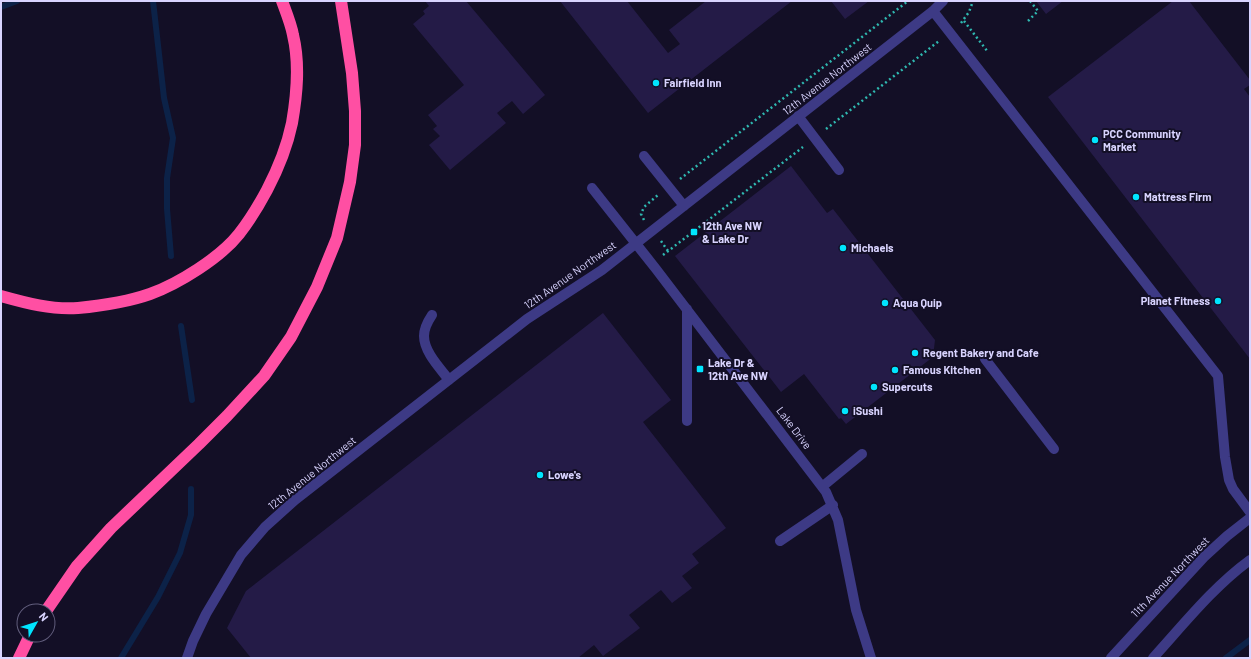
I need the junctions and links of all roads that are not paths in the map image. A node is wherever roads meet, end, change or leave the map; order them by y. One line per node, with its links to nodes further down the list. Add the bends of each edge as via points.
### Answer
1 (282, 1): 11 (highway, via 294,35 298,68 296,103 289,137 278,168 258,207 238,235 216,256 187,276 150,294 109,304 77,308 40,306)
2 (341, 1): 25 (highway, via 352,73 355,145 350,182 337,238 317,287 291,337 264,376 216,428 111,528 77,566)
3 (943, 1): 4 (street, 12th Avenue Northwest)
4 (933, 11): 5 (street, 12th Avenue Northwest); 21 (street, via 1218,376 1229,480)
5 (798, 116): 7 (street); 9 (street, 12th Avenue Northwest)
6 (644, 156): 9 (street)
7 (839, 170)
8 (592, 188): 10 (street, Lake Drive)
9 (684, 206): 10 (street, 12th Avenue Northwest)
10 (636, 243): 12 (street, Lake Drive); 15 (street, 12th Avenue Northwest, via 602,270 527,319)
11 (1, 296)
12 (687, 309): 16 (street); 19 (street, Lake Drive)
13 (432, 315): 15 (street, via 426,325 424,336 427,347)
14 (985, 359): 17 (street)
15 (449, 380): 28 (street, 12th Avenue Northwest, via 295,500 265,527 241,555 224,581)
16 (687, 421)
17 (1054, 449)
18 (862, 454): 19 (street)
19 (823, 486): 20 (street, Lake Drive)
20 (832, 505): 23 (street); 29 (street, Lake Drive, via 838,520 856,610)
21 (1250, 512)
22 (1250, 518): 30 (street, 11th Avenue Northwest, via 1204,557)
23 (780, 541)
24 (1250, 560): 31 (street, via 1207,599)
25 (52, 603)
26 (26, 643): 27 (highway)
27 (19, 658)
28 (187, 658)
29 (871, 658)
30 (1111, 658)
31 (1154, 658)

